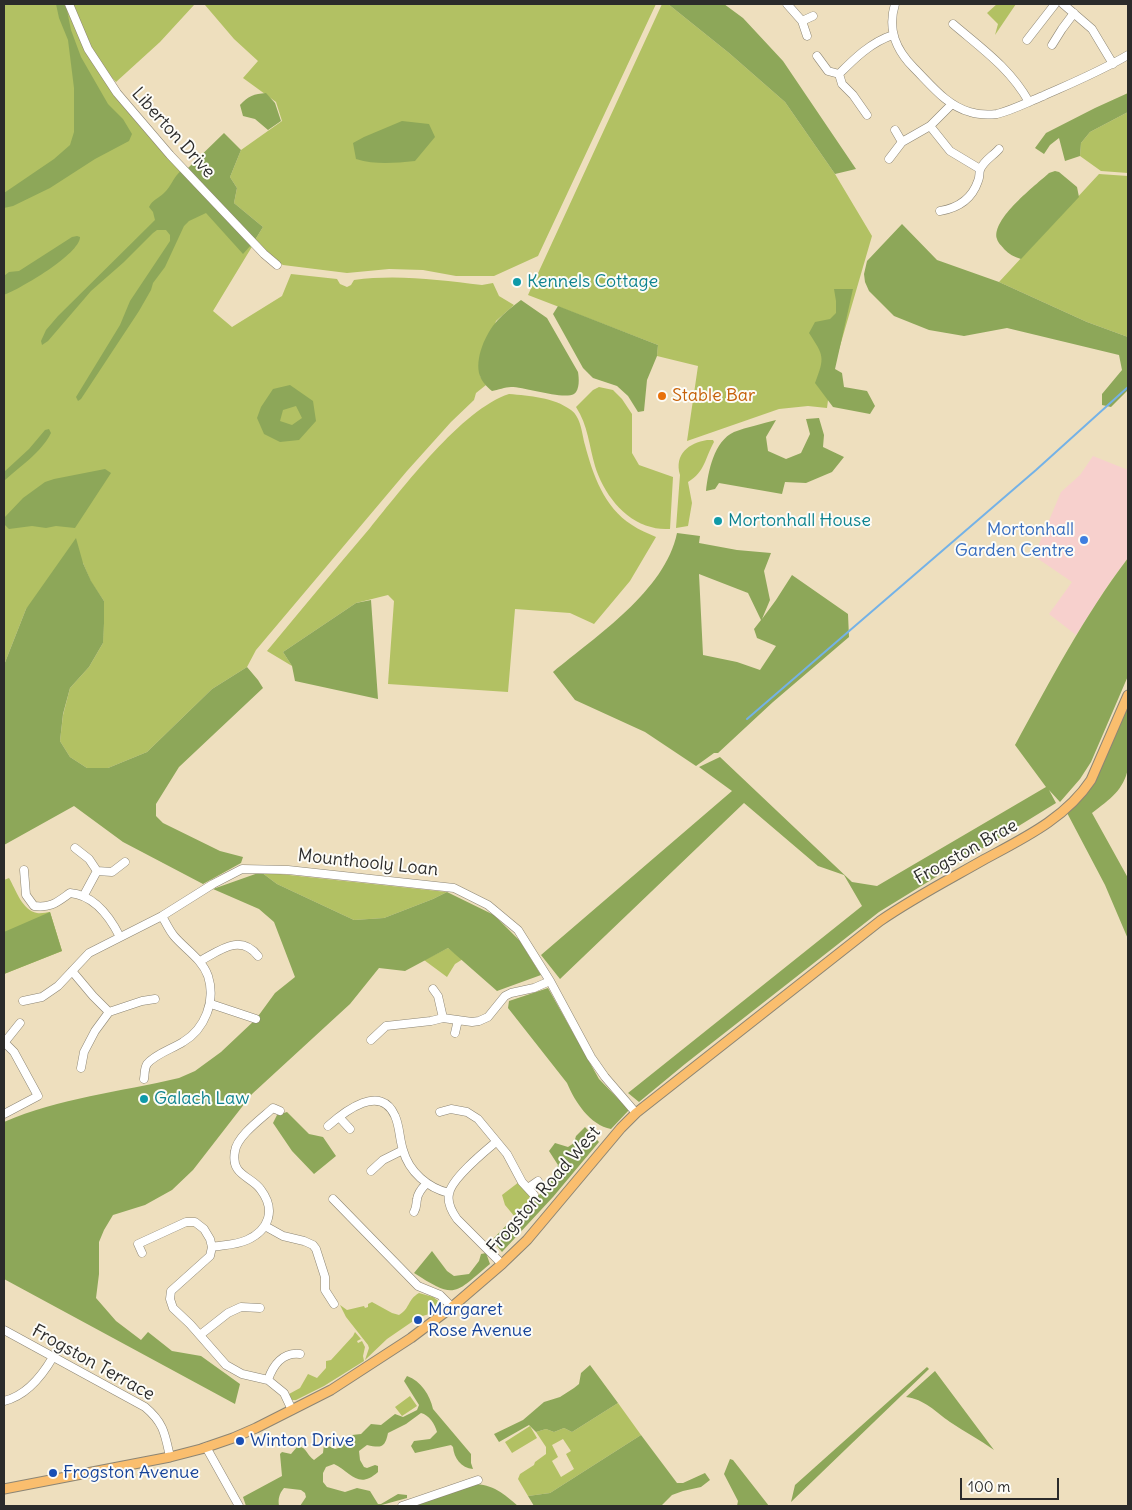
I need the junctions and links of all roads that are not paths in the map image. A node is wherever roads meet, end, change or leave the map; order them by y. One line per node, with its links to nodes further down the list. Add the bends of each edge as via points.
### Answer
1 (69, 4): 28 (street, Liberton Drive, via 88,49 117,93 170,155)
2 (787, 4): 8 (street)
3 (895, 4): 11 (street)
4 (1055, 4): 12 (street)
5 (1063, 4): 6 (street)
6 (1074, 13): 13 (street); 16 (street, via 1092,29)
7 (814, 16): 8 (street)
8 (802, 21): 10 (street)
9 (952, 24): 18 (street, via 998,61)
10 (807, 36)
11 (893, 36): 17 (street, via 858,55); 19 (street, via 903,56)
12 (1027, 40)
13 (1052, 45)
14 (1128, 55): 16 (street)
15 (817, 56): 17 (street, via 828,71)
16 (1113, 64): 18 (street)
17 (839, 74): 20 (street, via 842,84)
18 (1029, 102): 19 (street, via 987,115)
19 (952, 104): 21 (street)
20 (867, 115)
21 (930, 126): 23 (street); 26 (street, via 947,148)
22 (895, 130): 23 (street)
23 (902, 142): 25 (street)
24 (999, 149): 26 (street)
25 (890, 159)
26 (980, 169): 27 (street, via 978,182 967,199 952,209)
27 (940, 211)
28 (277, 265)
29 (1128, 695): 36 (main road, Frogston Brae, via 1091,780 1066,809 1032,834)
30 (75, 848): 33 (street)
31 (125, 862): 33 (street, via 112,872)
32 (24, 870): 34 (street, via 26,895 34,906 52,906 70,893)
33 (98, 871): 34 (street)
34 (84, 896): 37 (street, via 108,916)
35 (162, 916): 37 (street, Mounthooly Loan); 39 (street, via 173,934); 41 (street, Mounthooly Loan, via 242,869 288,870 454,888 488,904 508,921)
36 (880, 921): 62 (main road, Frogston Road West)
37 (120, 937): 40 (street, Mounthooly Loan, via 89,953)
38 (258, 956): 39 (street, via 253,949 232,944)
39 (200, 961): 45 (street, via 208,976)
40 (72, 971): 44 (street, Mounthooly Loan, via 58,986 42,996); 46 (street)
41 (550, 981): 50 (street, via 507,995 488,1017 480,1021); 62 (street, Mounthooly Loan, via 591,1057)
42 (432, 989): 48 (street, via 438,996)
43 (155, 999): 46 (street)
44 (23, 1001)
45 (211, 1004): 49 (street); 57 (street, via 194,1034 148,1063)
46 (109, 1012): 56 (street, via 84,1052)
47 (384, 1018): 52 (street)
48 (443, 1018): 50 (street); 52 (street)
49 (256, 1019)
50 (458, 1020): 53 (street)
51 (20, 1023): 55 (street)
52 (386, 1026): 54 (street)
53 (455, 1032)
54 (371, 1040)
55 (4, 1042): 63 (street, via 14,1052 38,1096)
56 (81, 1068)
57 (144, 1079)
58 (448, 1099): 59 (street)
59 (451, 1109): 61 (street); 67 (street, via 474,1116)
60 (280, 1111): 77 (street, via 273,1108 245,1134 235,1150 238,1170 261,1189 266,1199 269,1219)
61 (440, 1112)
62 (636, 1113): 80 (main road, Frogston Road West, via 527,1240)
63 (4, 1114)
64 (339, 1117): 65 (street); 66 (street); 68 (street, via 367,1101 383,1102 395,1115)
65 (328, 1126)
66 (350, 1129)
67 (496, 1142): 72 (street); 73 (street, via 470,1164)
68 (403, 1150): 69 (street, via 383,1160); 71 (street)
69 (376, 1170)
70 (538, 1181): 72 (street)
71 (426, 1184): 73 (street); 76 (street, via 412,1199 417,1207)
72 (528, 1188): 74 (street)
73 (449, 1193): 80 (street, via 453,1214)
74 (534, 1195)
75 (333, 1199): 82 (street, via 418,1286 440,1295)
76 (414, 1212)
77 (265, 1226): 78 (street, via 248,1240); 81 (street, via 283,1236 313,1245 325,1277 325,1290)
78 (212, 1247): 79 (street, via 204,1229 195,1222 186,1222 138,1244); 85 (street, via 210,1256 171,1291 173,1308)
79 (142, 1253)
80 (502, 1264): 82 (main road, Frogston Road West)
81 (334, 1304)
82 (452, 1307): 90 (main road, Frogston Road West, via 378,1360)
83 (260, 1308): 85 (street, via 241,1307)
84 (4, 1330): 87 (street, Frogston Terrace)
85 (200, 1335): 88 (street, via 226,1365 252,1377)
86 (300, 1354): 88 (street, via 279,1360)
87 (52, 1357): 89 (street, via 35,1382); 92 (street, Frogston Terrace, via 154,1414 163,1426)
88 (268, 1380): 90 (street, via 284,1393)
89 (4, 1401)
90 (292, 1410): 91 (main road, Frogston Road West)
91 (206, 1447): 92 (main road, Frogston Road West); 95 (street)
92 (170, 1457): 94 (main road, Frogston Road West)
93 (478, 1480): 96 (street)
94 (4, 1488)
95 (239, 1506)
96 (402, 1506)

